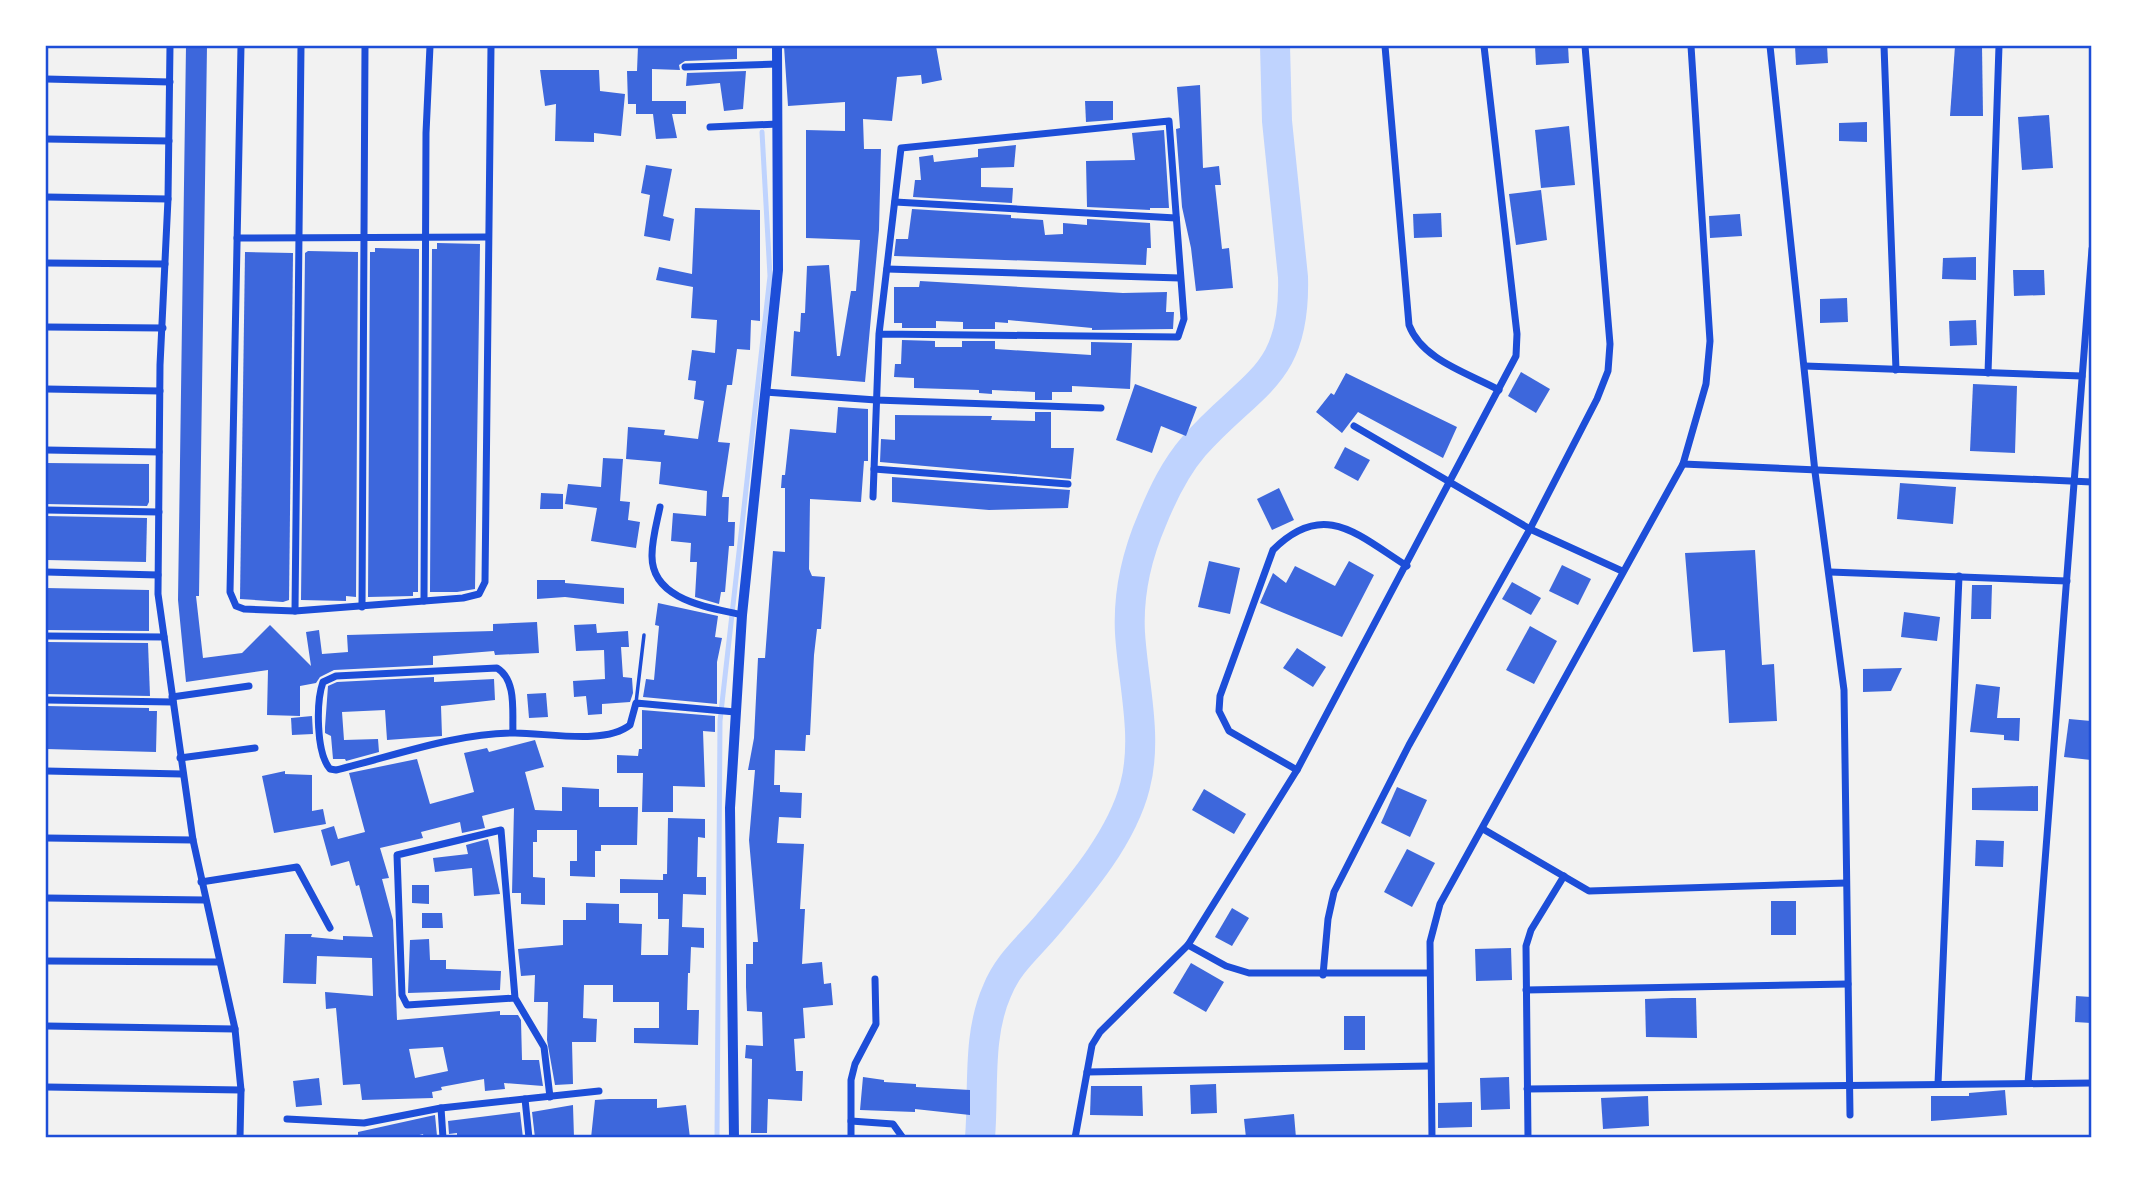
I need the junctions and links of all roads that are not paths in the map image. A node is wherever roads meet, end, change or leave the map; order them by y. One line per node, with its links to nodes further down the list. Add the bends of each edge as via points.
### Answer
1 (170, 46): 18 (street)
2 (241, 46): 31 (street)
3 (301, 46): 27 (street)
4 (365, 46): 28 (street)
5 (430, 46): 29 (street)
6 (491, 46): 30 (street)
7 (777, 46): 15 (main road)
8 (1385, 46): 45 (street, via 1409,325 1425,350)
9 (1484, 46): 45 (street, via 1517,334 1516,356)
10 (1585, 46): 64 (street, via 1610,344 1608,371)
11 (1691, 46): 53 (street, via 1710,341 1706,384)
12 (1770, 46): 40 (street)
13 (1884, 46): 41 (street)
14 (1999, 46): 42 (street)
15 (777, 64): 16 (street); 19 (main road)
16 (685, 67)
17 (46, 79): 18 (street)
18 (170, 82): 22 (street)
19 (778, 124): 20 (street); 47 (main road, via 778,270)
20 (710, 127)
21 (46, 139): 22 (street)
22 (169, 141): 24 (street)
23 (46, 197): 24 (street)
24 (168, 199): 34 (street)
25 (895, 202): 26 (street); 26 (street, via 901,148 1169,121); 35 (street)
26 (1176, 218): 36 (street)
27 (299, 237): 28 (street); 31 (street); 74 (street)
28 (362, 237): 29 (street); 73 (street)
29 (425, 237): 30 (street); 72 (street)
30 (487, 237): 72 (street, via 486,572 479,594)
31 (237, 238): 74 (street, via 230,592 236,606 244,609)
32 (2091, 249): 43 (street)
33 (46, 263): 34 (street)
34 (165, 264): 38 (street)
35 (887, 270): 36 (street); 39 (street)
36 (1180, 278): 39 (street, via 1183,329 1178,337 1168,339)
37 (46, 327): 38 (street)
38 (163, 328): 46 (street)
39 (879, 334): 48 (street)
40 (1805, 366): 41 (street); 55 (street)
41 (1896, 370): 42 (street)
42 (1988, 373): 43 (street)
43 (2082, 376): 56 (street)
44 (46, 389): 46 (street)
45 (1499, 390): 58 (street)
46 (160, 391): 52 (street)
47 (765, 392): 48 (street); 75 (main road)
48 (876, 400): 49 (street); 54 (street)
49 (1101, 408)
50 (1354, 426): 58 (street)
51 (46, 450): 52 (street)
52 (159, 452): 63 (street)
53 (1683, 464): 55 (street); 66 (street)
54 (874, 469): 59 (street); 60 (street)
55 (1815, 472): 56 (street); 68 (street)
56 (2074, 482): 57 (street); 71 (street)
57 (2091, 482)
58 (1451, 483): 64 (street); 65 (street)
59 (1068, 484)
60 (873, 497)
61 (660, 506): 75 (street, via 652,555 654,572 664,588 684,600)
62 (46, 510): 63 (street)
63 (159, 512): 69 (street)
64 (1530, 529): 66 (street); 103 (street, via 1409,745 1334,892)
65 (1407, 566): 88 (street); 88 (street, via 1346,527 1326,523 1291,533 1273,550 1220,696 1219,712 1229,731)
66 (1622, 570): 90 (street)
67 (46, 572): 69 (street)
68 (1830, 572): 70 (street); 95 (street, via 1844,690)
69 (158, 575): 78 (street)
70 (1959, 576): 71 (street); 115 (street)
71 (2067, 581): 112 (street)
72 (424, 601): 73 (street)
73 (362, 607): 74 (street)
74 (295, 611)
75 (743, 615): 83 (main road)
76 (644, 635): 82 (lane)
77 (46, 636): 78 (street)
78 (164, 638): 80 (street)
79 (249, 686): 80 (street)
80 (172, 699): 81 (street); 86 (street)
81 (46, 700)
82 (636, 703): 83 (street); 84 (street, via 630,725 610,736)
83 (735, 712): 129 (main road, via 730,808)
84 (513, 733): 84 (street, via 510,684 497,668 336,676 323,682 319,692 318,724 330,769 477,736)
85 (255, 748): 86 (street)
86 (180, 758): 89 (street)
87 (46, 771): 89 (street)
88 (1297, 771): 99 (street)
89 (182, 774): 92 (street)
90 (1483, 829): 93 (street); 102 (street, via 1440,904 1430,942)
91 (46, 838): 92 (street)
92 (193, 840): 94 (street)
93 (1564, 876): 95 (street, via 1589,891); 106 (street, via 1531,930 1526,946)
94 (201, 882): 97 (street); 98 (street, via 297,867)
95 (1846, 883): 105 (street)
96 (46, 898): 97 (street)
97 (205, 900): 101 (street)
98 (330, 928)
99 (1188, 945): 103 (street, via 1249,973); 111 (street, via 1100,1032 1092,1045)
100 (46, 961): 101 (street)
101 (219, 961): 109 (street)
102 (1429, 973): 103 (street); 110 (street)
103 (1323, 975)
104 (875, 979): 125 (street, via 876,1024 853,1070)
105 (1848, 984): 106 (street); 114 (street)
106 (1526, 990): 117 (street)
107 (515, 998): 107 (street, via 407,1005 402,995 397,855 500,830); 120 (street, via 544,1047)
108 (46, 1026): 109 (street)
109 (235, 1029): 118 (street)
110 (1430, 1066): 111 (street); 133 (street)
111 (1087, 1072): 132 (street)
112 (2028, 1083): 113 (street); 115 (street)
113 (2091, 1083)
114 (1850, 1084): 115 (street); 117 (street); 123 (street)
115 (1938, 1084)
116 (46, 1087): 118 (street)
117 (1527, 1089): 134 (street)
118 (241, 1090): 126 (street)
119 (599, 1091): 120 (street)
120 (550, 1097): 121 (street)
121 (525, 1099): 122 (street); 128 (street)
122 (441, 1108): 124 (street, via 364,1123); 127 (street)
123 (1850, 1115)
124 (287, 1119)
125 (852, 1121): 130 (street); 131 (street, via 893,1124)
126 (240, 1138)
127 (443, 1138)
128 (529, 1138)
129 (734, 1138)
130 (851, 1138)
131 (903, 1138)
132 (1075, 1138)
133 (1432, 1138)
134 (1528, 1138)

